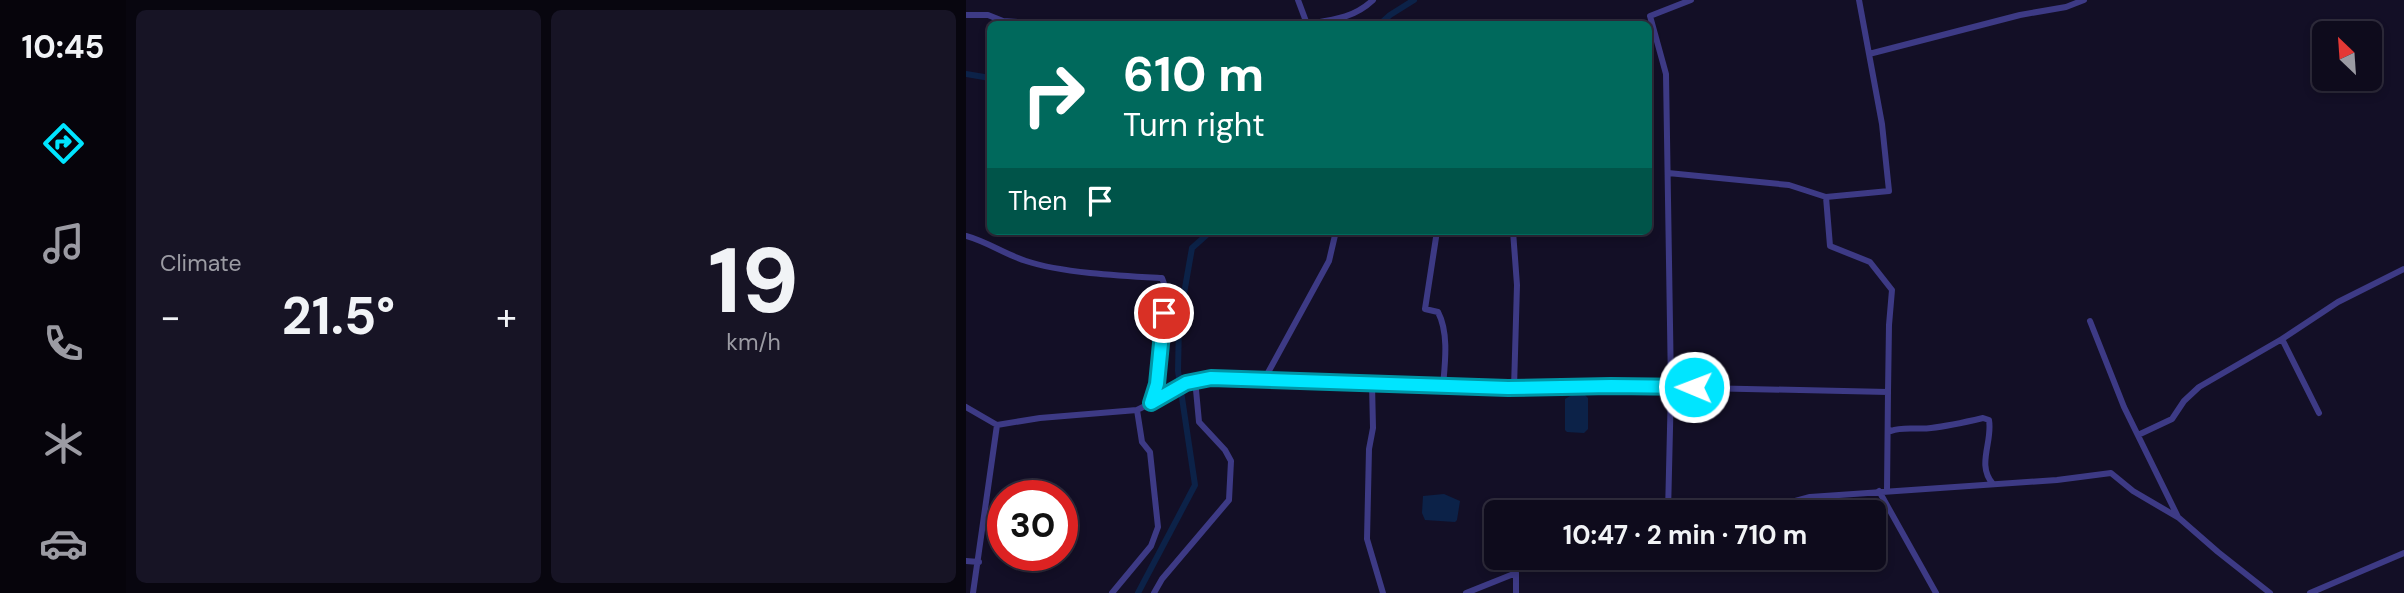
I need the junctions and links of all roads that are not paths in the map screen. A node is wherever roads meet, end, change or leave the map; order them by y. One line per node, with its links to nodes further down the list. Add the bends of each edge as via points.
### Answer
1 (1298, 0): 8 (street)
2 (1373, 0): 9 (street, via 1348,17)
3 (1691, 0): 10 (street, via 1650,16)
4 (1859, 0): 12 (street)
5 (2084, 0): 12 (street)
6 (966, 15): 7 (street, via 988,15)
7 (1003, 21)
8 (1307, 21)
9 (1325, 21)
10 (1651, 21)
11 (1652, 23): 13 (street, via 1666,74)
12 (1869, 54): 14 (street, via 1889,191)
13 (1668, 173): 14 (street, via 1789,185); 26 (street)
14 (1826, 197): 28 (street, via 1830,246 1870,262 1892,290)
15 (1335, 235): 23 (street, via 1329,261)
16 (1436, 235): 25 (street, via 1425,309 1438,312 1444,329)
17 (1513, 235): 27 (street)
18 (966, 236): 29 (street, via 1026,261 1162,278 1166,293)
19 (2404, 269): 21 (street, via 2338,302)
20 (2090, 321): 35 (street)
21 (2282, 339): 32 (street); 35 (street, via 2199,387 2172,419)
22 (1195, 379): 23 (street); 29 (street); 47 (street, via 1199,422 1231,461 1229,500)
23 (1264, 380): 24 (street)
24 (1372, 384): 25 (street); 48 (street, via 1367,539)
25 (1443, 386): 27 (street)
26 (1671, 387): 27 (street); 28 (street); 39 (street)
27 (1514, 388)
28 (1888, 392): 34 (street)
29 (1151, 403): 31 (street)
30 (966, 407): 33 (street)
31 (1137, 410): 33 (street); 46 (street, via 1142,442 1150,452 1158,527 1151,546)
32 (2319, 413)
33 (997, 425): 44 (street)
34 (1888, 429): 36 (street, via 1989,420 1984,464); 37 (street)
35 (2138, 435): 41 (street)
36 (1993, 484): 37 (street); 41 (street, via 2111,473)
37 (1887, 490): 38 (street)
38 (1879, 491): 40 (street); 51 (street)
39 (1668, 500)
40 (1799, 500)
41 (2179, 518): 52 (street)
42 (2404, 553): 53 (street)
43 (966, 561): 44 (street)
44 (979, 562): 45 (street)
45 (973, 593)
46 (1112, 593)
47 (1154, 593)
48 (1383, 593)
49 (1466, 593): 50 (street, via 1516,573)
50 (1516, 593)
51 (1936, 593)
52 (2270, 593)
53 (2310, 593)

